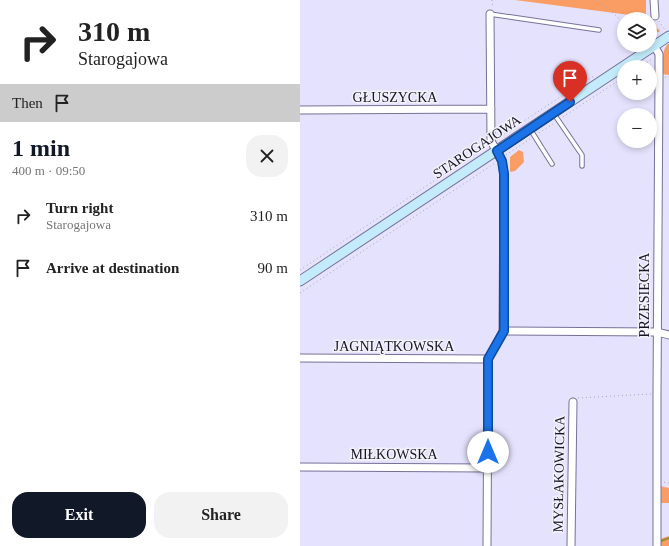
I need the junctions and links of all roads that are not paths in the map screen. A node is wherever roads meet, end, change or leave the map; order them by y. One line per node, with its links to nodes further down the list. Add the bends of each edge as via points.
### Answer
1 (654, 0): 2 (street)
2 (655, 12)
3 (490, 14): 4 (lane); 10 (street)
4 (599, 30)
5 (668, 34): 6 (street, STAROGAJOWA)
6 (657, 43)
7 (646, 52): 11 (street, STAROGAJOWA)
8 (657, 52): 18 (street, PRZESIECKA)
9 (300, 110): 10 (street, GŁUSZYCKA)
10 (490, 110): 13 (street, via 491,141)
11 (556, 117): 12 (street, STAROGAJOWA); 15 (lane, via 582,155)
12 (532, 132): 13 (street, STAROGAJOWA); 14 (lane)
13 (497, 151): 16 (street, STAROGAJOWA); 17 (street, via 504,174)
14 (552, 164)
15 (582, 166)
16 (300, 281)
17 (504, 331): 18 (street); 21 (street)
18 (657, 332): 19 (street); 27 (street, PRZESIECKA)
19 (669, 335)
20 (300, 358): 21 (street, JAGNIĄTKOWSKA)
21 (488, 359): 24 (street)
22 (573, 402): 26 (street, MYSŁAKOWICKA)
23 (300, 467): 24 (street, MIŁKOWSKA)
24 (488, 468): 25 (street)
25 (487, 546)
26 (571, 546)
27 (657, 546)

